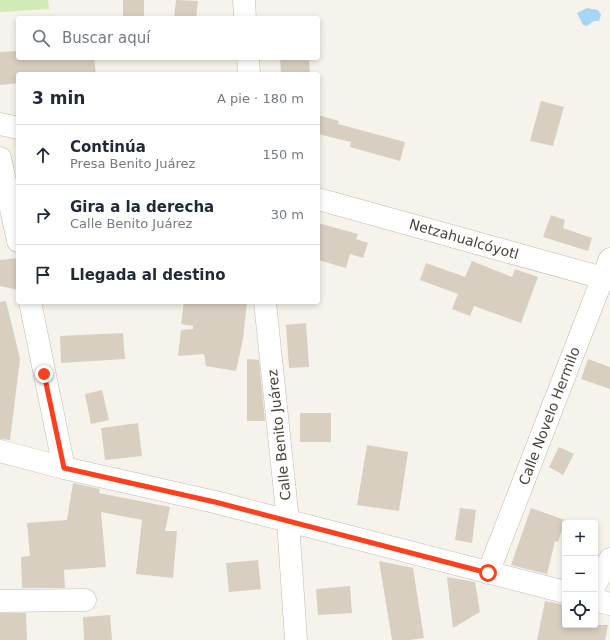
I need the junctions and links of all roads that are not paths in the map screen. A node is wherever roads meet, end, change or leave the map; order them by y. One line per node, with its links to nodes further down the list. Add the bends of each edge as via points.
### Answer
1 (244, 0): 2 (street)
2 (245, 16)
3 (248, 60): 4 (street)
4 (249, 72)
5 (0, 124): 6 (street)
6 (16, 128)
7 (0, 158): 9 (street)
8 (320, 200): 10 (street, Netzahualcóyotl)
9 (16, 231)
10 (608, 272): 17 (street, Calle Novelo Hermilo)
11 (30, 304): 14 (street)
12 (265, 304): 15 (street, Calle Benito Juárez)
13 (0, 451): 14 (street)
14 (64, 468): 15 (street)
15 (288, 521): 17 (street); 24 (street, Calle Benito Juárez)
16 (610, 559): 18 (street)
17 (488, 573): 19 (street)
18 (598, 580)
19 (562, 591)
20 (85, 600): 21 (street)
21 (0, 601)
22 (598, 601): 23 (street)
23 (610, 604)
24 (296, 640)

